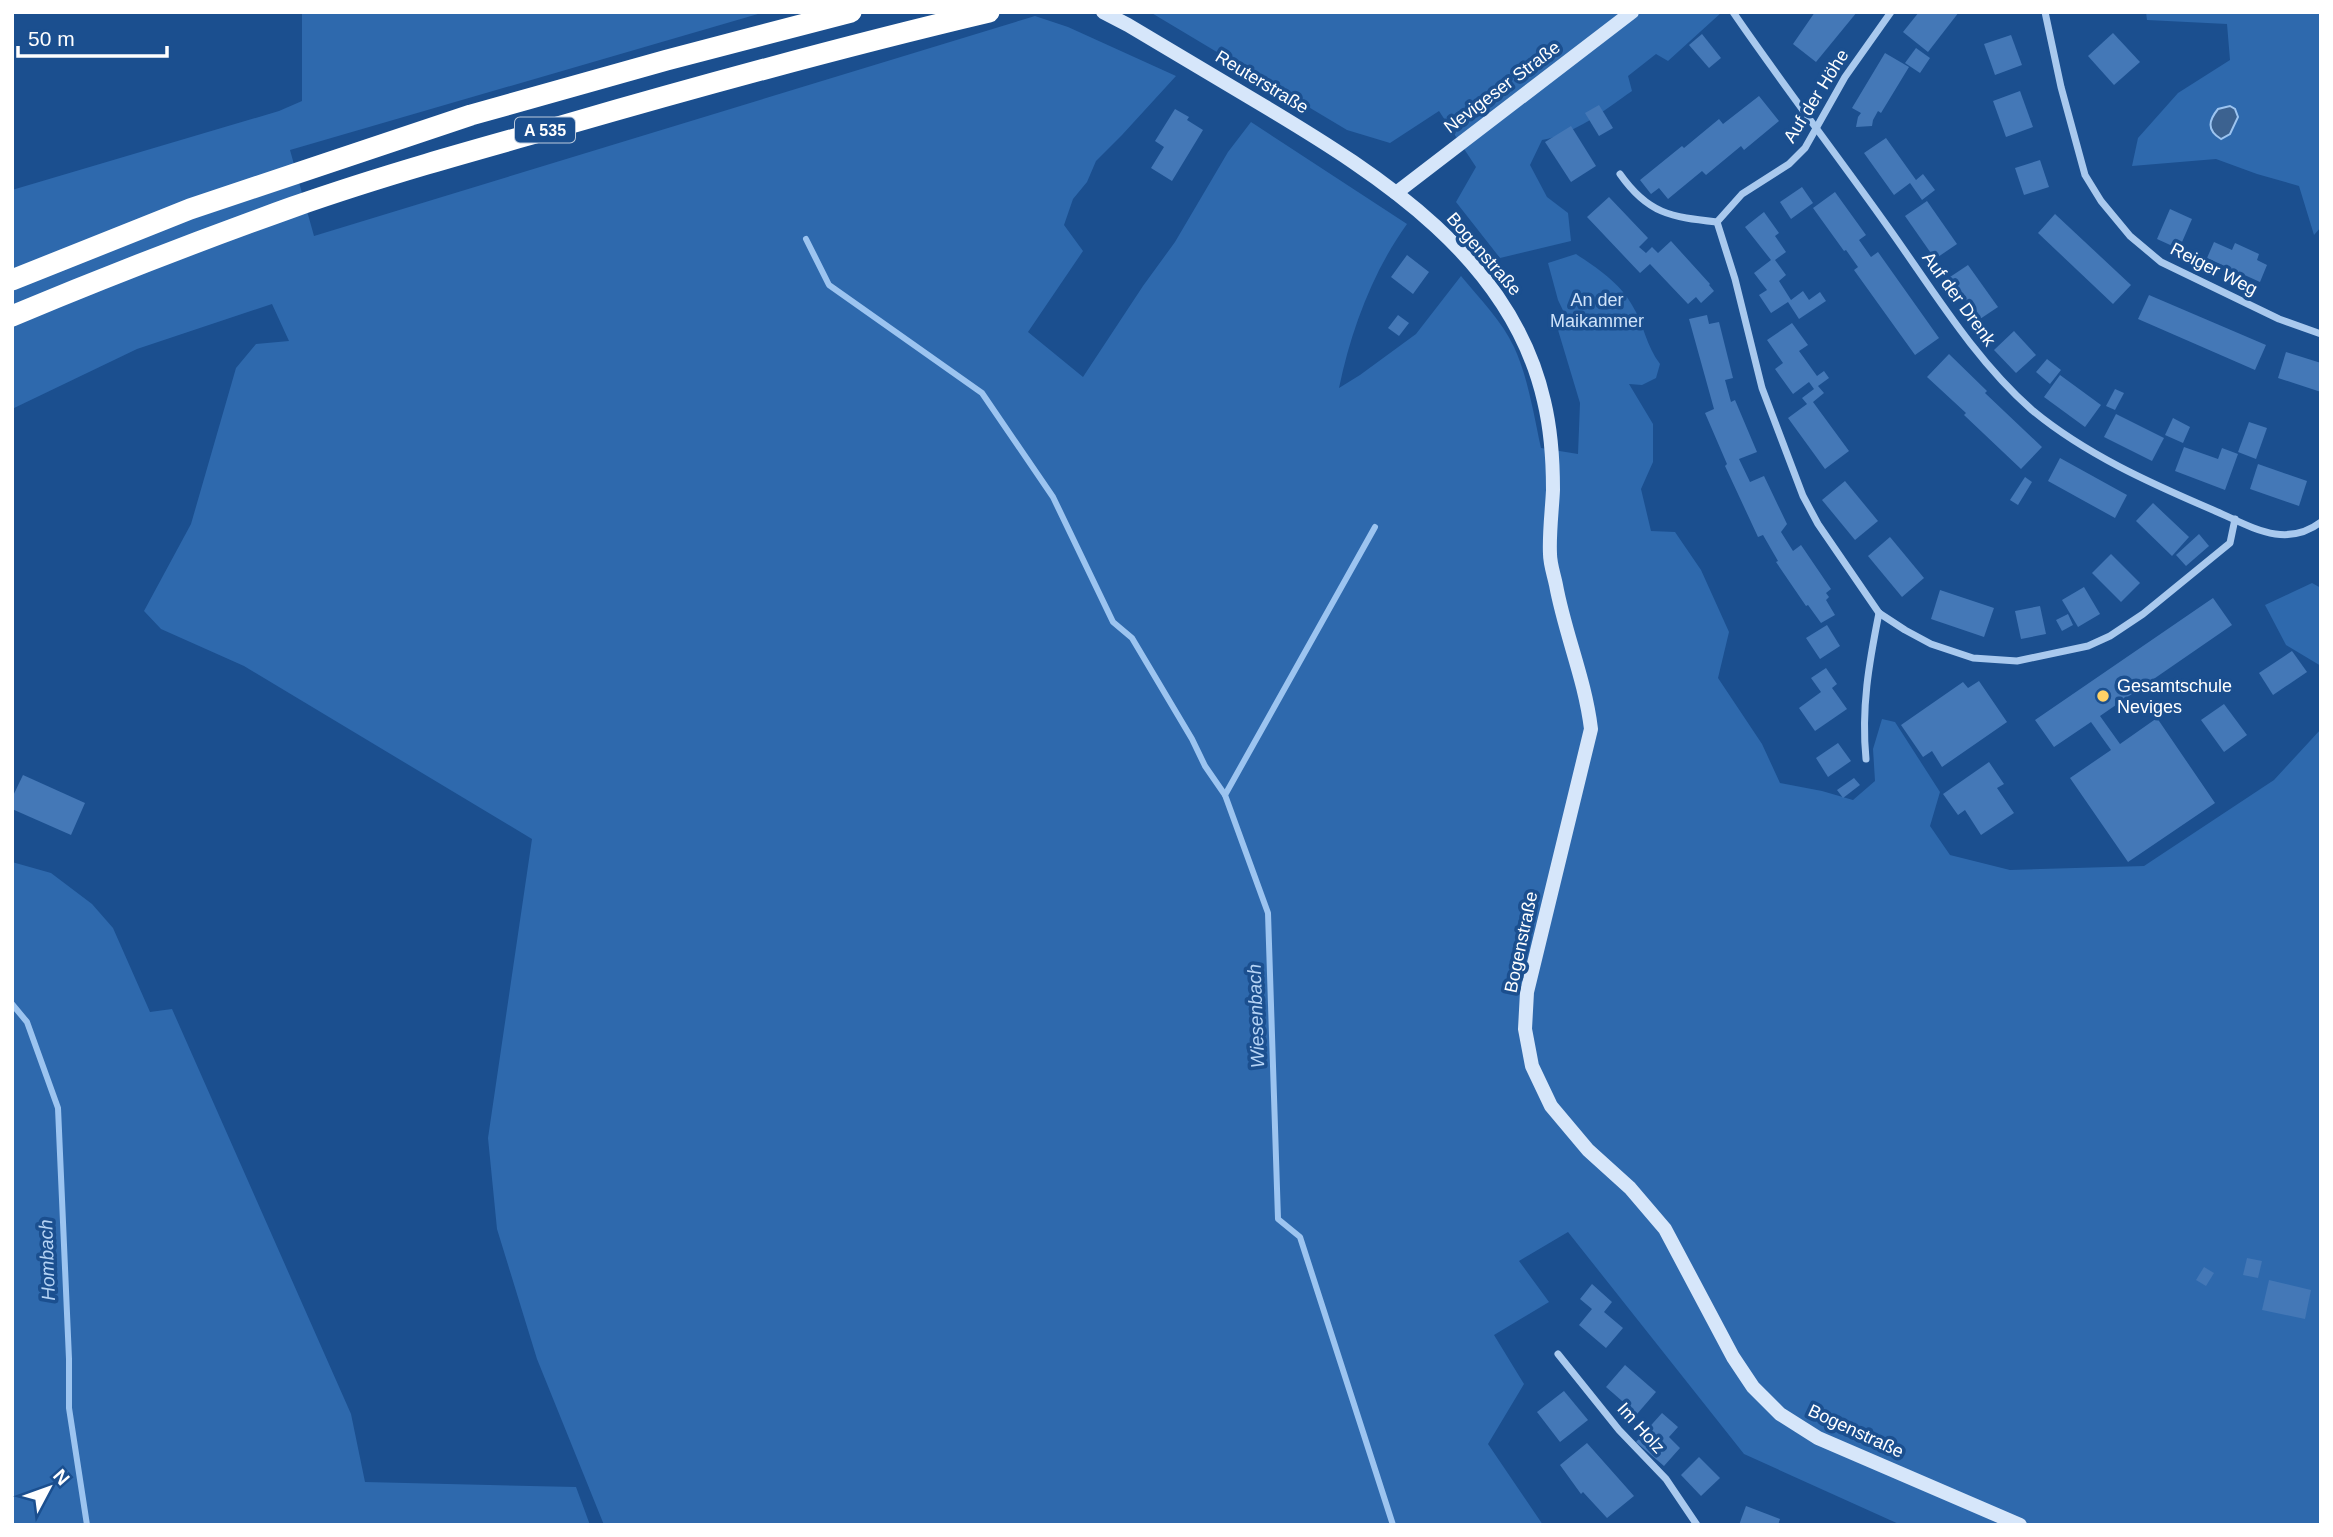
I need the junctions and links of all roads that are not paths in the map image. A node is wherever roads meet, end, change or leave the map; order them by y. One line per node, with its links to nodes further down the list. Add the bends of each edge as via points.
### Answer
1 (851, 12): 12 (highway, A 535, via 471,115 190,209)
2 (989, 12): 13 (highway, A 535, via 681,91 295,206)
3 (1103, 12): 10 (main road, Reuterstraße, via 1333,147)
4 (1632, 12): 10 (main road, Nevigeser Straße)
5 (1733, 12): 8 (street, Auf der Drenk)
6 (1891, 12): 8 (street, Auf der Höhe)
7 (2045, 12): 14 (street, Reiger Weg, via 2085,175 2130,236 2161,262 2279,319)
8 (1816, 128): 11 (street, Auf der Höhe, via 1789,164 1742,194); 15 (street, Auf der Drenk, via 2008,388 2058,430 2111,461)
9 (1620, 174): 11 (street, via 1652,208 1681,218)
10 (1396, 192): 21 (main road, Bogenstraße, via 1446,234 1502,301 1532,360 1552,443 1550,555 1591,729 1527,992 1525,1029 1532,1066 1551,1106 1665,1229 1733,1357 1753,1387 1780,1414 1818,1438)
11 (1717, 222): 17 (street, via 1762,388 1803,496)
12 (12, 280)
13 (12, 316)
14 (2321, 334)
15 (2235, 519): 16 (street, via 2279,536 2304,532); 17 (street, via 2230,543 2164,598 2110,636 2064,652 2017,661 1973,658 1931,644)
16 (2321, 522)
17 (1879, 613): 18 (street, via 1866,686)
18 (1866, 759)
19 (1559, 1354): 20 (street, Im Holz, via 1619,1430 1666,1479)
20 (1697, 1525)
21 (2020, 1525)

